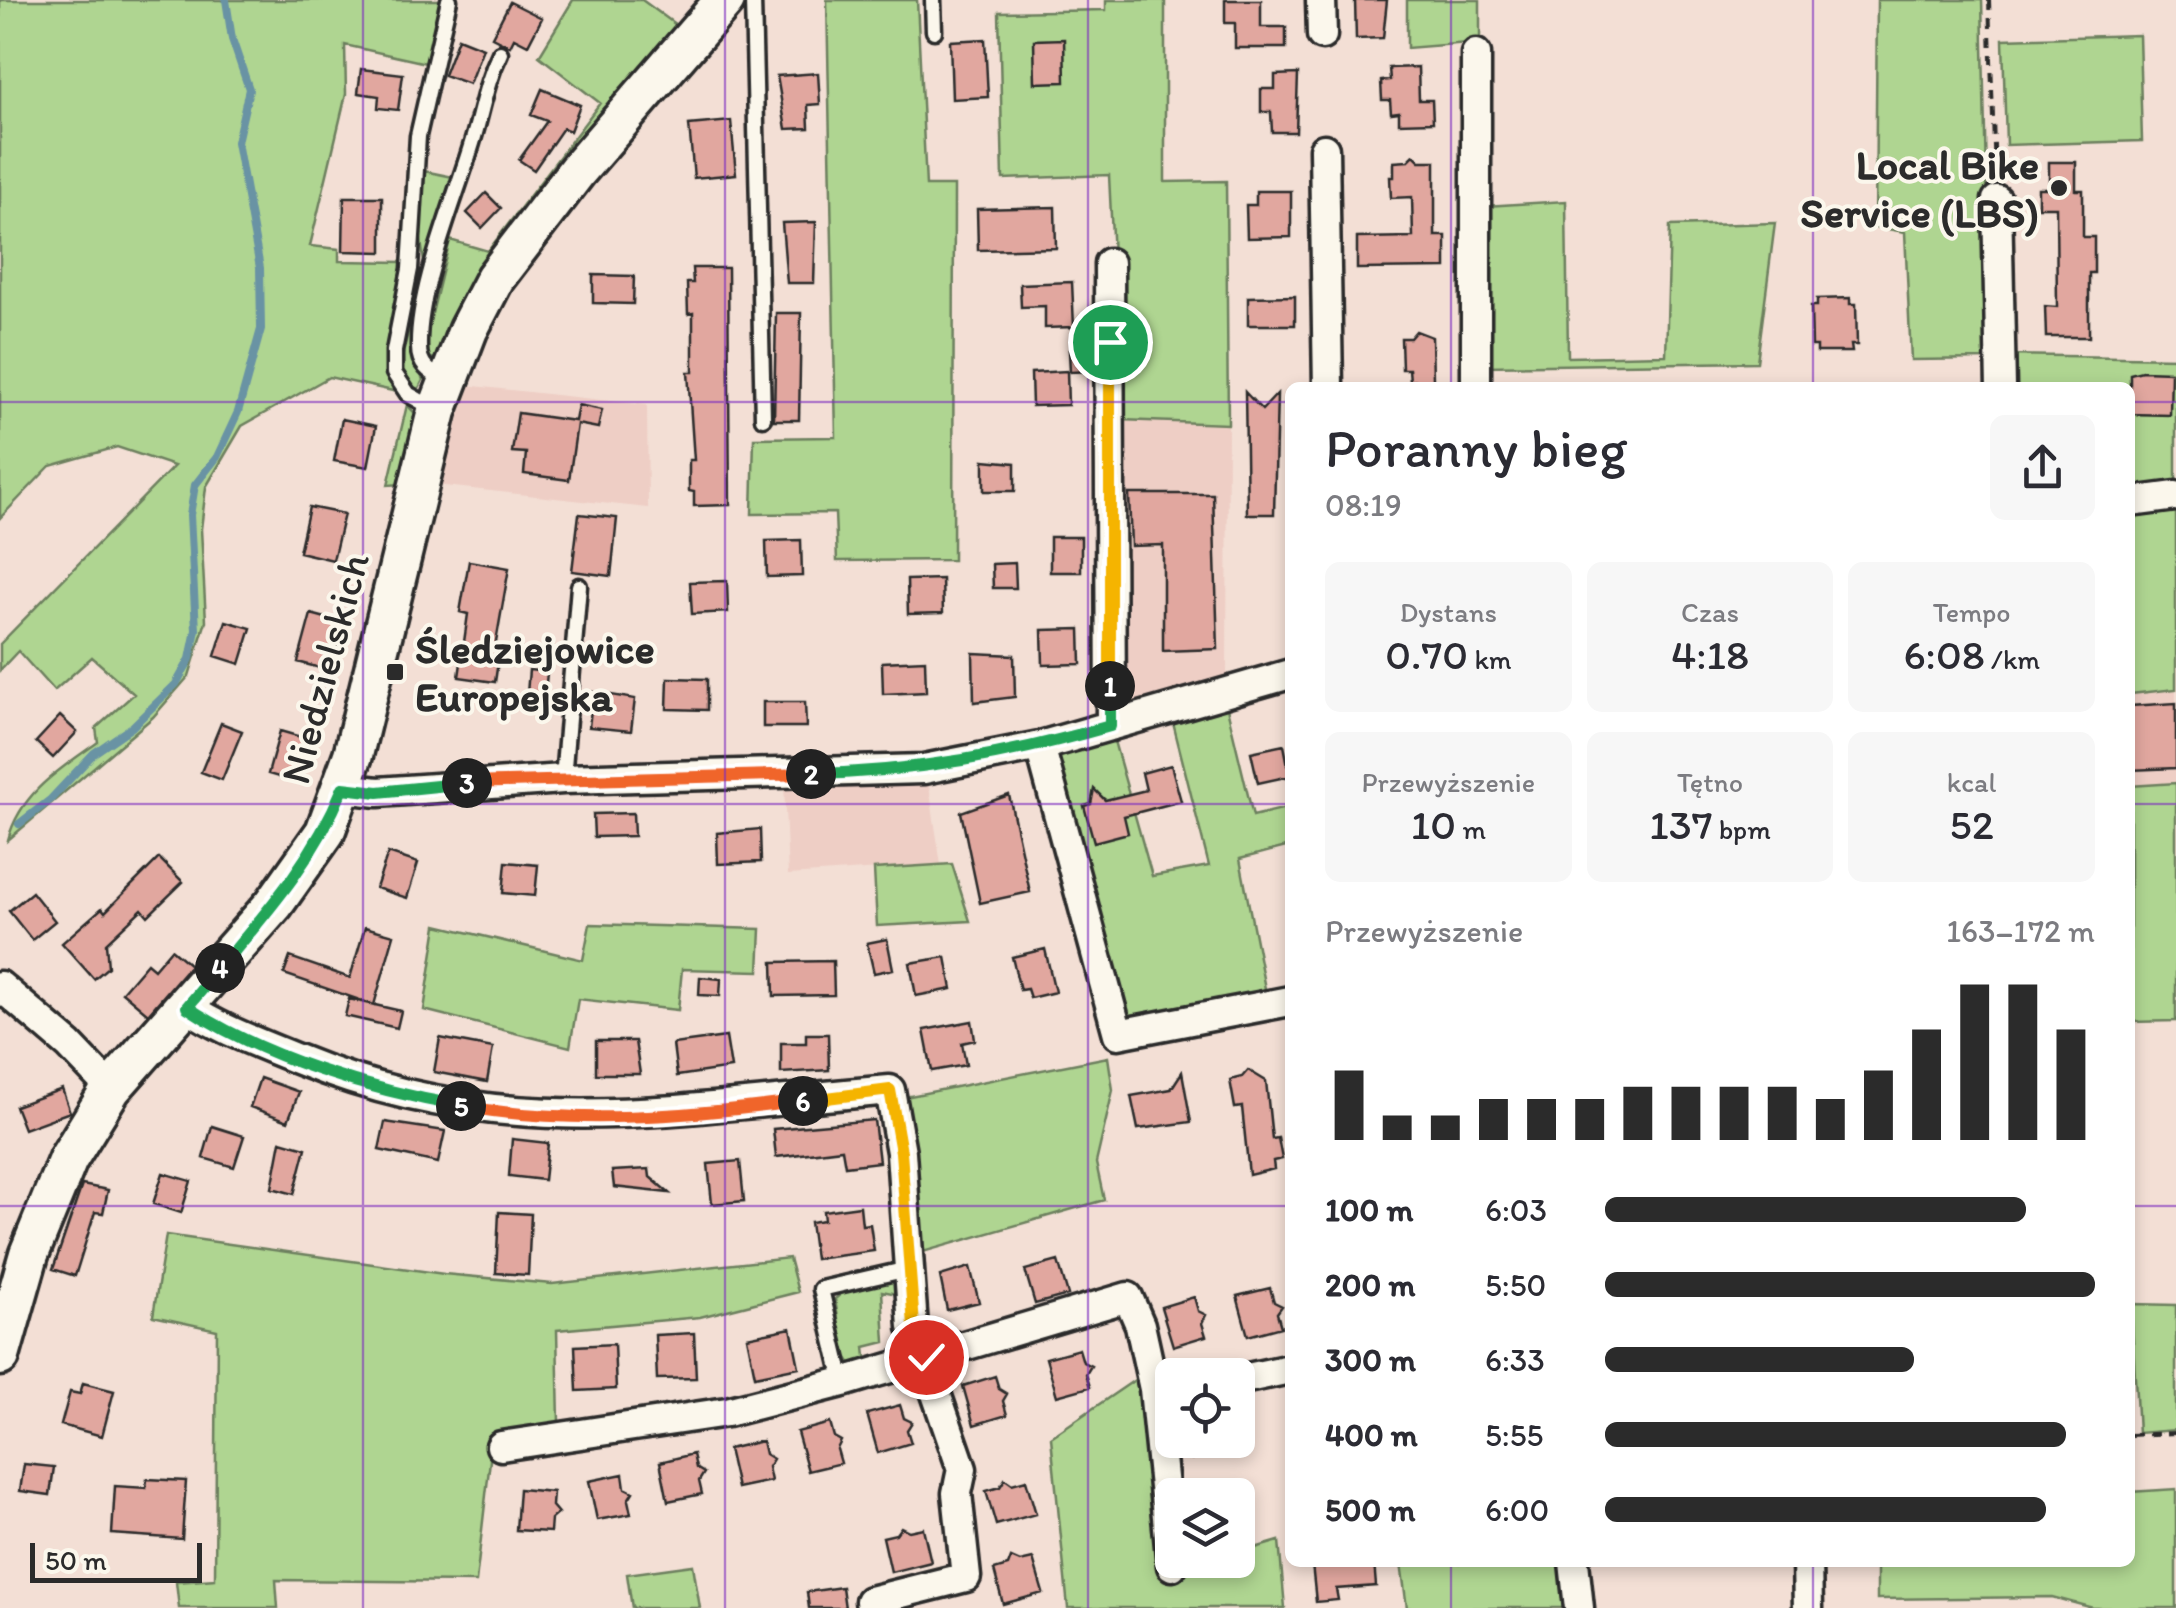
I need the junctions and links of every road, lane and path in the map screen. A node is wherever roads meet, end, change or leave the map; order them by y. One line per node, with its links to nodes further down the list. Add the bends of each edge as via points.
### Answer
1 (448, 0): 17 (lane, via 418,136 410,269 394,351 394,374 408,394)
2 (725, 0): 17 (street, Niedzielskich, via 530,228 495,278)
3 (754, 0): 18 (lane)
4 (933, 0): 7 (lane)
5 (1321, 0): 8 (street)
6 (1988, 0): 12 (path)
7 (934, 31)
8 (1322, 35)
9 (500, 53): 17 (lane, via 484,87 426,299 418,350)
10 (1476, 54): 15 (street)
11 (1324, 149): 14 (street)
12 (1997, 200): 16 (street)
13 (1109, 262): 23 (street)
14 (1328, 382)
15 (1476, 382)
16 (2000, 382)
17 (442, 397): 26 (street, Niedzielskich)
18 (763, 418)
19 (2176, 496): 20 (street)
20 (2135, 501)
21 (579, 586): 25 (lane)
22 (1285, 675): 23 (street)
23 (1110, 726): 24 (street)
24 (1040, 746): 25 (street, via 924,769); 28 (street, via 1118,1034)
25 (563, 778): 26 (street, via 378,792)
26 (343, 788): 29 (street, Niedzielskich, via 301,872)
27 (0, 986): 30 (street)
28 (1285, 1003)
29 (187, 1007): 30 (street, Niedzielskich); 31 (street, via 318,1068 411,1098 494,1112 686,1113 890,1090)
30 (111, 1089): 32 (street, Niedzielskich, via 68,1159 29,1254)
31 (908, 1270): 33 (street, via 914,1326); 37 (lane, via 821,1289)
32 (0, 1356)
33 (926, 1357): 34 (street, via 1128,1297); 37 (street); 43 (street, via 962,1469 957,1493 966,1577 870,1601)
34 (1155, 1367)
35 (1285, 1370): 36 (street)
36 (1255, 1376)
37 (843, 1382): 40 (street, via 727,1412)
38 (2176, 1433): 39 (path)
39 (2135, 1435)
40 (501, 1446)
41 (1575, 1567): 44 (street)
42 (1807, 1567): 45 (street)
43 (871, 1608)
44 (1579, 1608)
45 (1808, 1608)

